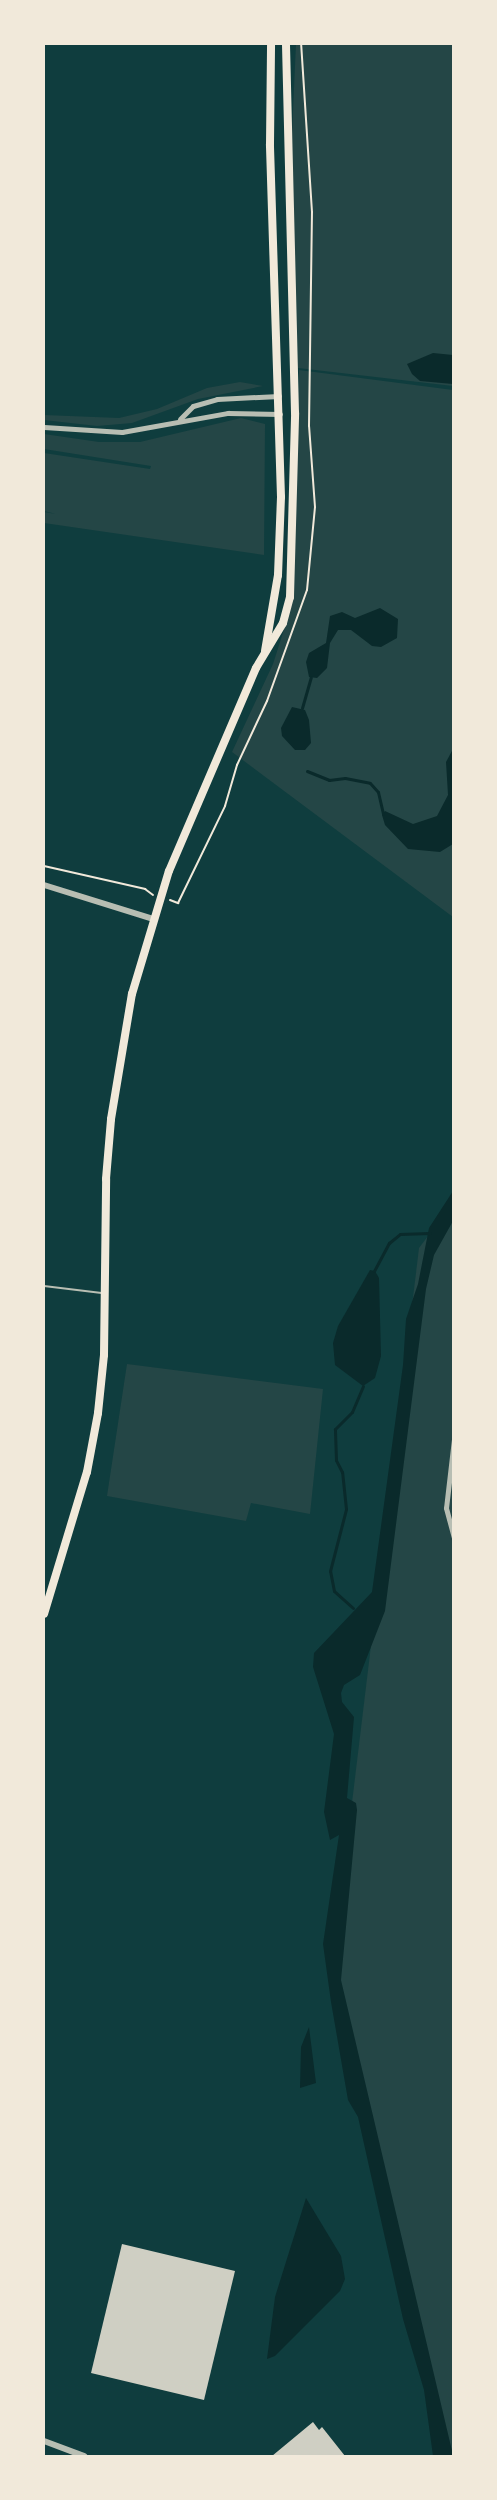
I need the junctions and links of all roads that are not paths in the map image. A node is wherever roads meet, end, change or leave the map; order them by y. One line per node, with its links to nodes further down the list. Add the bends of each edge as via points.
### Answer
1 (271, 44): 3 (main road, via 270,133)
2 (286, 44): 7 (main road, via 294,528 290,597 283,623)
3 (279, 396): 4 (main road); 5 (street, via 217,399 193,406)
4 (279, 414): 5 (street, via 245,411 197,421); 7 (main road, via 279,548)
5 (180, 419): 6 (street, via 122,432)
6 (44, 427)
7 (265, 655): 9 (main road, via 192,816)
8 (44, 885): 9 (street)
9 (153, 919): 11 (main road, via 130,1004 111,1119)
10 (44, 1286): 11 (lane)
11 (105, 1294): 14 (main road, via 104,1354 92,1448)
12 (453, 1439): 13 (street, via 446,1508)
13 (453, 1538)
14 (44, 1614)
15 (44, 2441): 16 (street)
16 (84, 2457)

